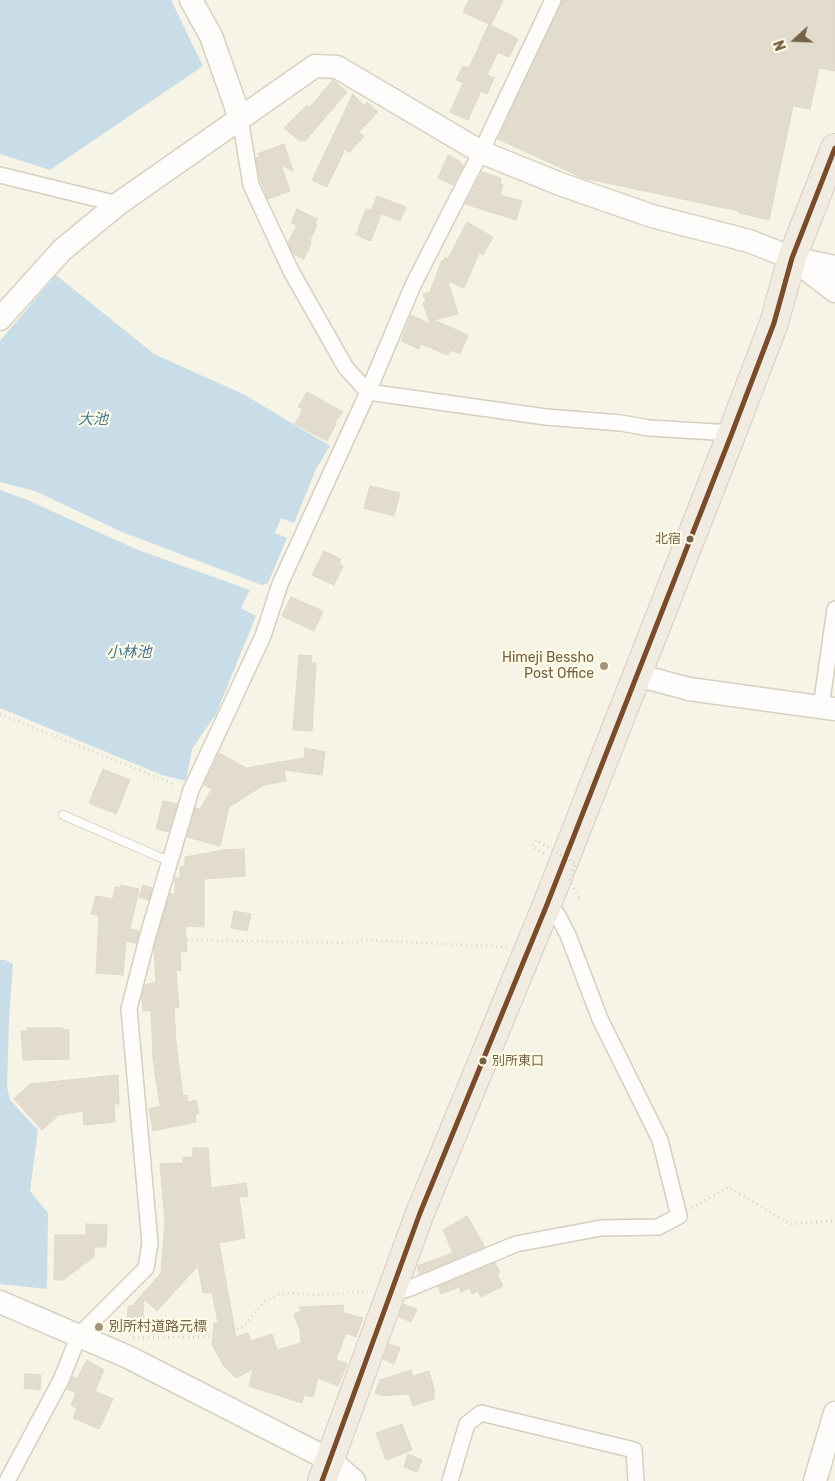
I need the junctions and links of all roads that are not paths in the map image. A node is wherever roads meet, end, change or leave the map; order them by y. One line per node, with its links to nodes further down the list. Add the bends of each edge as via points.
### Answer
1 (191, 0): 3 (street, via 211,36)
2 (553, 0): 5 (street)
3 (240, 118): 5 (street, via 315,66 337,67); 7 (street); 12 (street, via 251,185 291,271 346,368)
4 (835, 148): 8 (highway)
5 (481, 152): 8 (street, via 652,216 749,241); 12 (street, via 413,285)
6 (0, 175): 7 (street)
7 (118, 204): 11 (street, via 62,250)
8 (792, 258): 9 (street); 10 (street); 13 (highway, via 774,323)
9 (835, 267)
10 (835, 291)
11 (0, 319)
12 (368, 392): 13 (street, via 546,417); 18 (street, via 280,584 263,636 191,790)
13 (732, 433): 15 (highway)
14 (835, 609): 16 (street)
15 (637, 675): 16 (street, via 689,689); 19 (highway)
16 (828, 708)
17 (62, 815): 18 (lane)
18 (171, 862): 22 (street, via 129,1010 150,1243 146,1268)
19 (546, 907): 20 (highway, via 420,1213); 20 (street, via 557,914 568,935 600,1019 660,1140 679,1216 658,1227 602,1228 516,1244)
20 (392, 1293): 24 (highway)
21 (0, 1302): 22 (street)
22 (79, 1335): 24 (street, via 128,1358); 25 (street, via 60,1380)
23 (835, 1413): 29 (street)
24 (326, 1470): 26 (street)
25 (7, 1481)
26 (354, 1481)
27 (450, 1481): 28 (street, via 467,1424 481,1413 634,1450)
28 (636, 1481)
29 (815, 1481)

